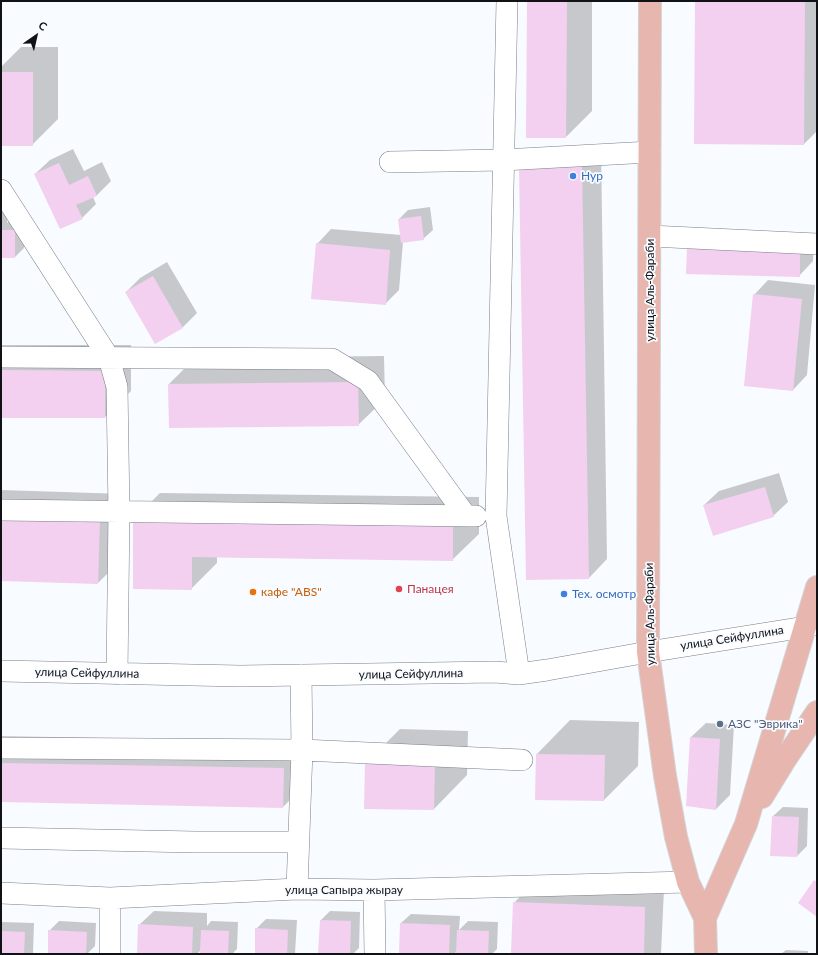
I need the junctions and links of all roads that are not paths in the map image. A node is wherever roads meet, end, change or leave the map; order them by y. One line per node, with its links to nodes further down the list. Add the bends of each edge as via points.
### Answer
1 (507, 1): 4 (street)
2 (650, 1): 3 (main road, улица Аль-Фараби)
3 (650, 152): 4 (street); 7 (main road, улица Аль-Фараби)
4 (503, 160): 5 (street); 14 (street)
5 (390, 162)
6 (1, 190): 10 (street)
7 (650, 236): 8 (street); 17 (main road, улица Аль-Фараби)
8 (817, 244)
9 (1, 357): 10 (street)
10 (109, 358): 12 (street, via 117,386); 13 (street, via 332,359 368,382)
11 (1, 510): 12 (street)
12 (119, 512): 13 (street); 19 (street)
13 (466, 516): 14 (street)
14 (496, 516): 20 (street)
15 (817, 587): 16 (main road)
16 (811, 625): 17 (street, улица Сейфуллина); 26 (main road)
17 (648, 652): 20 (street, улица Сейфуллина); 29 (main road, улица Аль-Фараби, via 666,783)
18 (1, 671): 19 (street, улица Сейфуллина)
19 (117, 674): 21 (street, улица Сейфуллина)
20 (519, 674): 21 (street, улица Сейфуллина, via 495,672)
21 (301, 675): 24 (street)
22 (817, 712): 26 (main road)
23 (1, 748): 24 (street)
24 (302, 750): 25 (street); 28 (street)
25 (522, 760)
26 (746, 824): 34 (main road)
27 (1, 838): 28 (street)
28 (298, 842): 30 (street)
29 (688, 882): 31 (street, улица Сапыра жырау); 34 (main road, улица Аль-Фараби)
30 (297, 889): 31 (street, улица Сапыра жырау); 33 (street, улица Сапыра жырау)
31 (374, 890): 36 (street)
32 (1, 893): 33 (street, улица Сапыра жырау)
33 (110, 898): 35 (street)
34 (705, 918): 37 (main road)
35 (110, 954)
36 (375, 954)
37 (706, 954)

